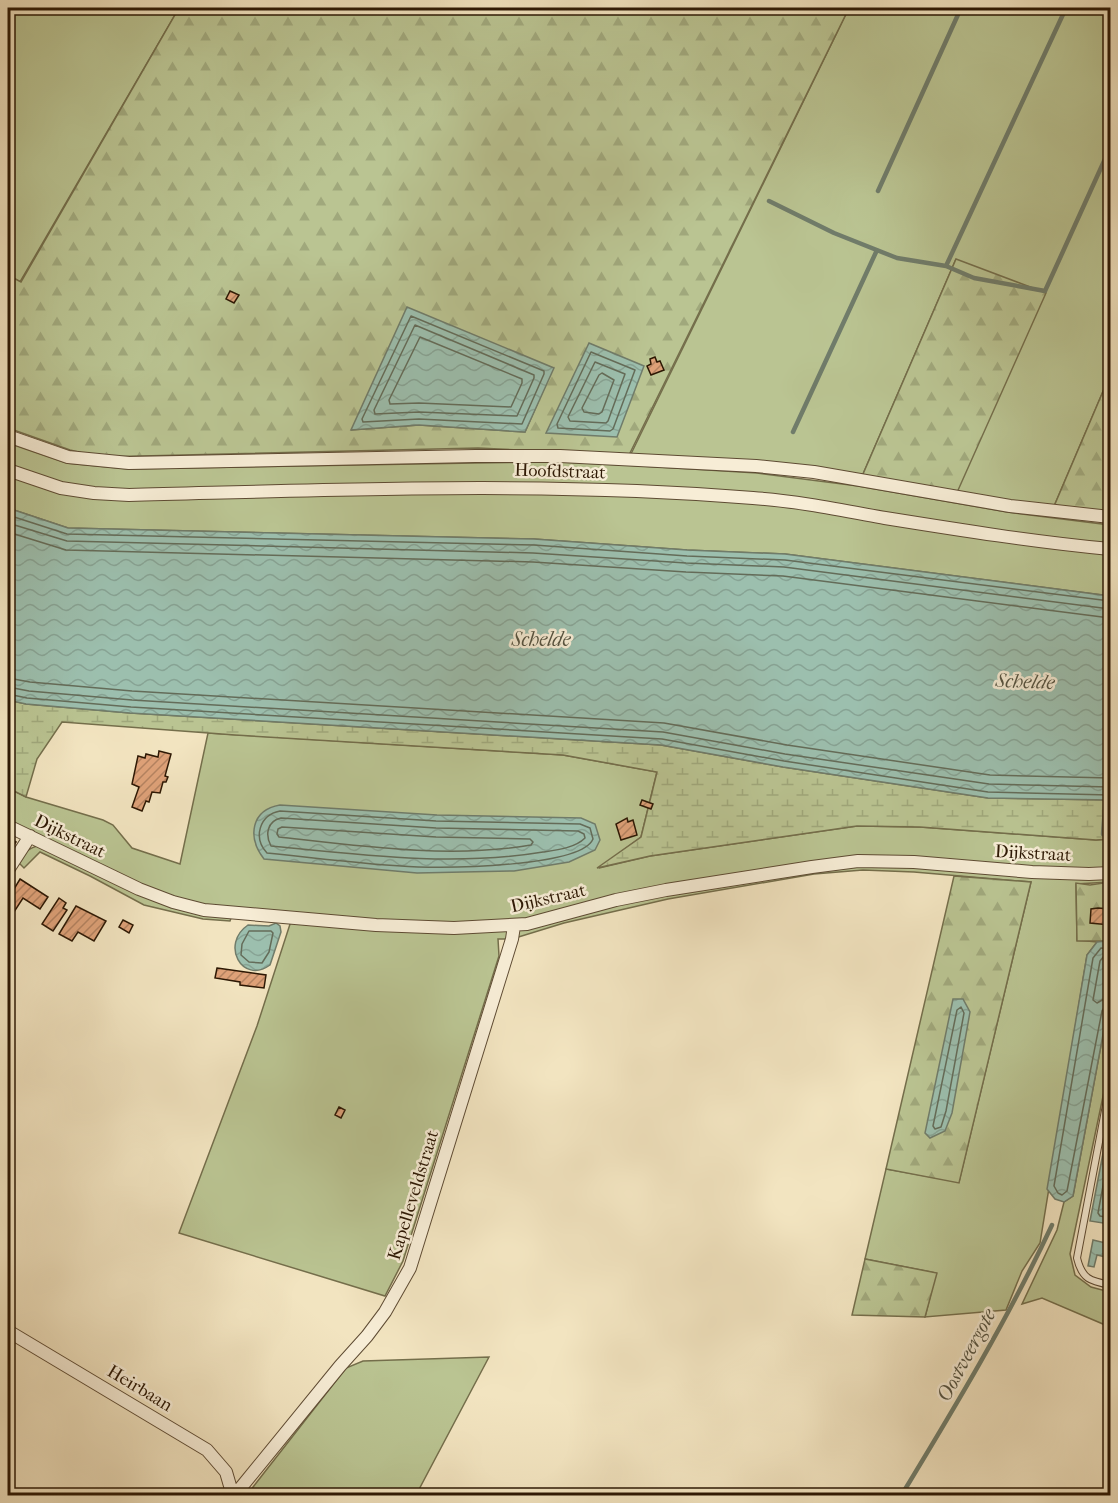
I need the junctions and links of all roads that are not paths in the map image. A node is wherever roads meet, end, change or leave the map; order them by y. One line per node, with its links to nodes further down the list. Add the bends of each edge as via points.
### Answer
1 (8, 436): 3 (street, via 68,457 129,464 560,456 756,466 814,472 1010,506)
2 (8, 470): 4 (street, Hoofdstraat, via 60,488 129,495 476,487 753,498)
3 (1110, 517)
4 (1110, 549)
5 (8, 826): 6 (street, Dijkstraat)
6 (30, 836): 7 (street); 9 (street, Dijkstraat, via 156,896 204,910 375,925)
7 (8, 870)
8 (1110, 873): 9 (street, Dijkstraat, via 858,861 666,890)
9 (514, 926): 13 (street, Kapelleveldstraat, via 410,1268 367,1336)
10 (1110, 1084): 11 (lane, via 1077,1258 1080,1271 1092,1282)
11 (1110, 1285)
12 (8, 1331): 13 (street, Heirbaan, via 207,1450 226,1472)
13 (233, 1496)

